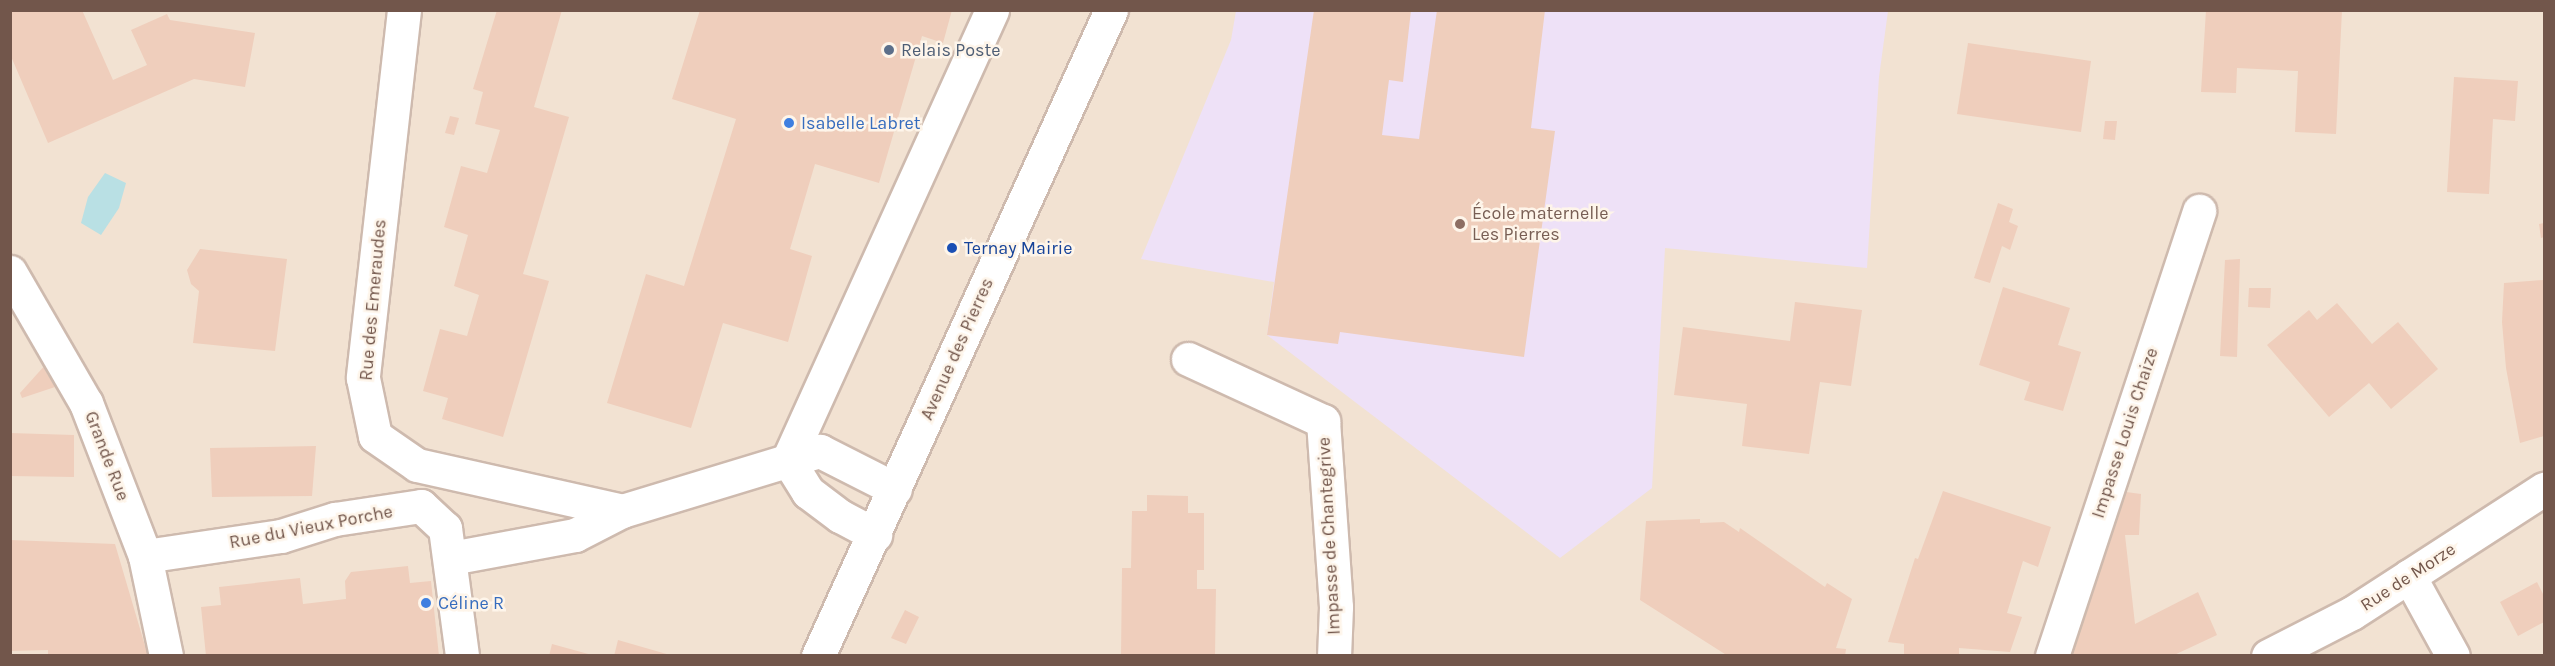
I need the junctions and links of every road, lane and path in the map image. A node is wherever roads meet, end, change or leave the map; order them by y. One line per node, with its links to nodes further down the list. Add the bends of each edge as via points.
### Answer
1 (404, 10): 10 (street, Rue des Emeraudes, via 363,378 375,436 417,465)
2 (992, 10): 7 (street)
3 (1111, 10): 8 (street, Avenue des Pierres)
4 (2199, 211): 19 (street, Impasse Louis Chaize)
5 (10, 272): 12 (street, Grande Rue, via 86,403)
6 (1188, 359): 18 (street, Impasse de Chantegrive, via 1323,420 1336,607)
7 (788, 460): 8 (street, via 820,451); 10 (street); 11 (street, via 808,492)
8 (895, 489): 11 (street, Avenue des Pierres)
9 (2544, 490): 14 (street, Rue de Morze)
10 (622, 511): 13 (street, via 575,535)
11 (875, 535): 17 (street, Avenue des Pierres)
12 (145, 556): 13 (street, Rue du Vieux Porche, via 281,536 335,519 421,506 445,528); 15 (street, Grande Rue)
13 (452, 558): 16 (street)
14 (2409, 576): 20 (street, Rue de Morze, via 2352,613); 21 (street)
15 (166, 656)
16 (462, 656)
17 (818, 656)
18 (1334, 656)
19 (2052, 656)
20 (2268, 656)
21 (2452, 656)

